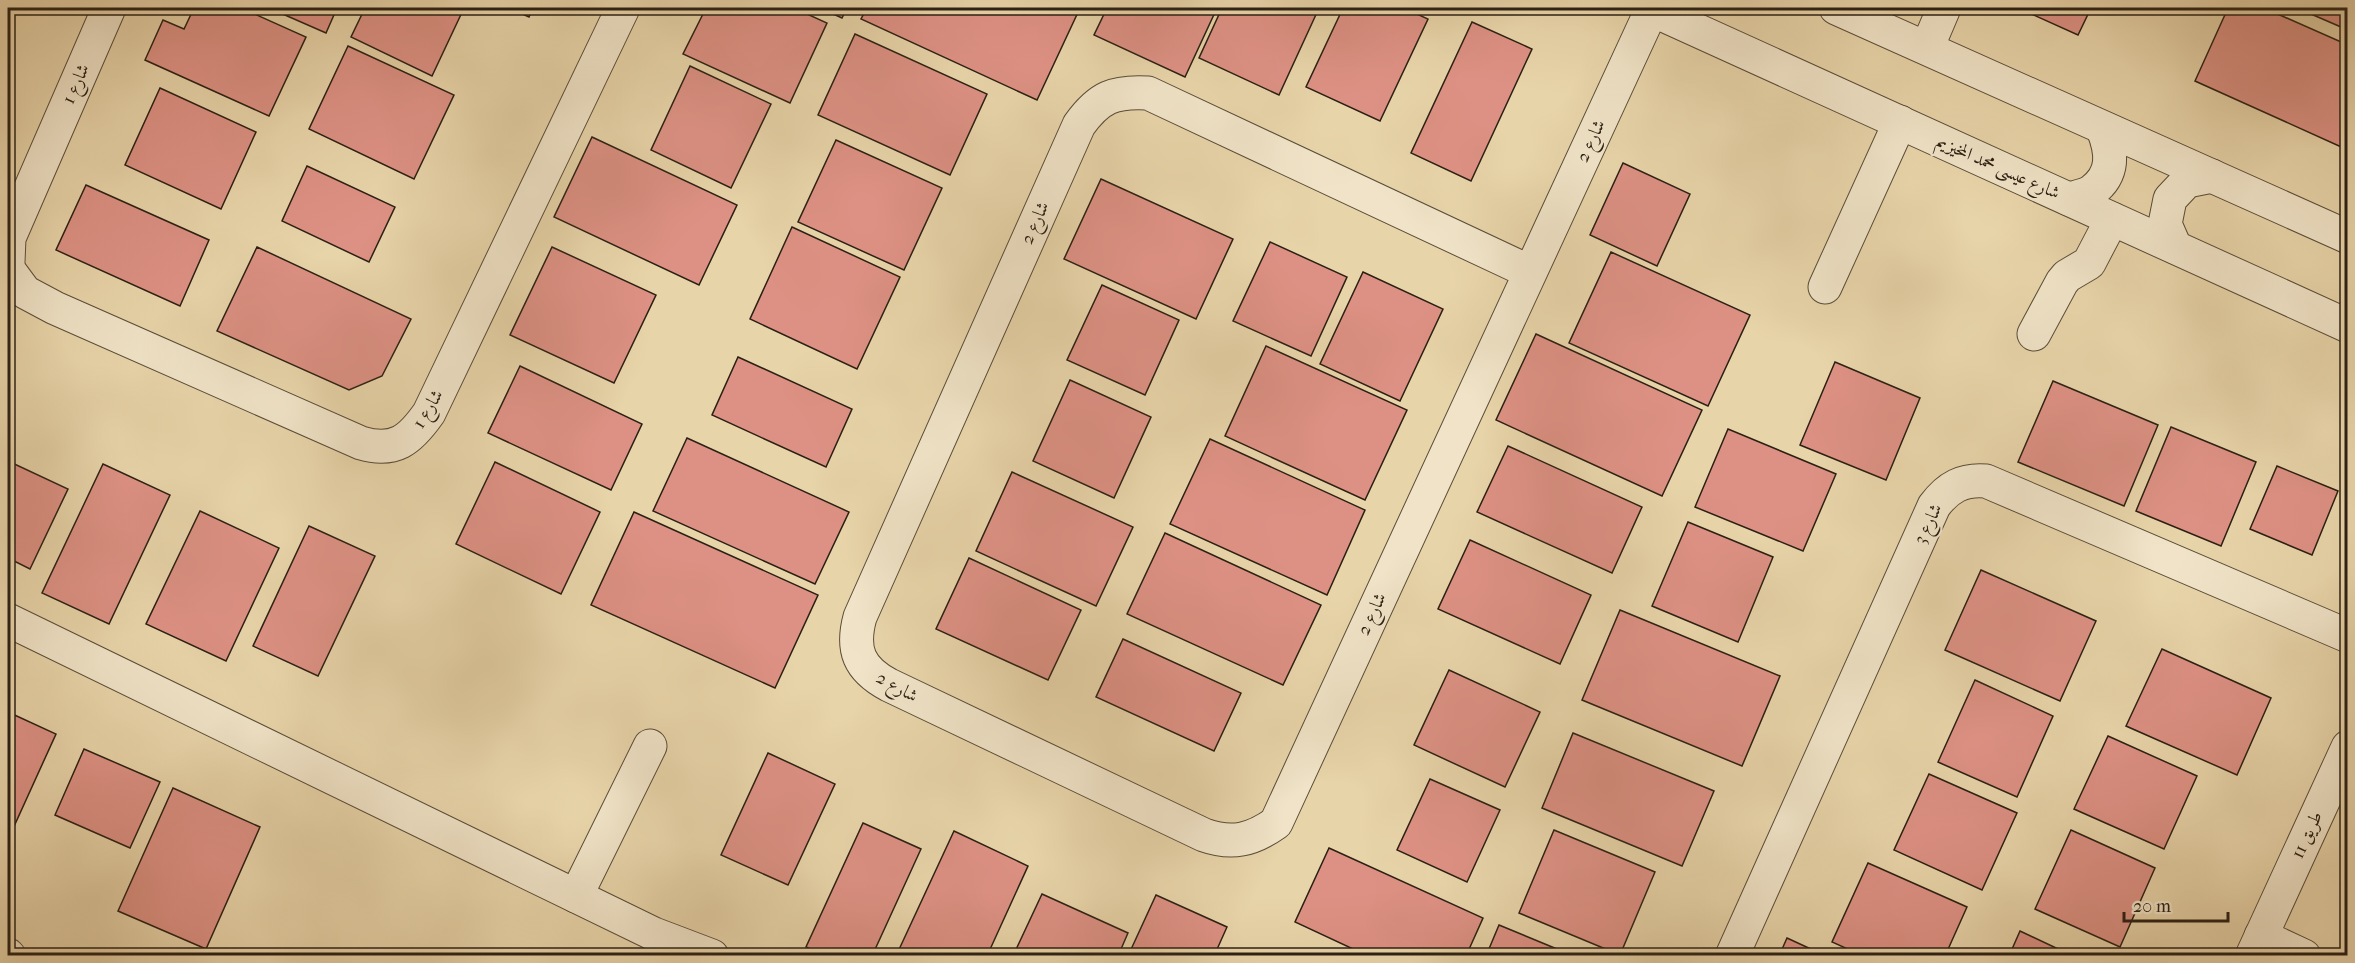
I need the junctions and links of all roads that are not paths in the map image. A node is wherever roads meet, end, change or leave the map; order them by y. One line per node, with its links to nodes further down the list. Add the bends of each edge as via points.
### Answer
1 (109, 8): 14 (street, شارع 1, via 9,238)
2 (623, 8): 15 (street, شارع 1, via 429,413 416,431 397,446 361,443 55,308 25,292)
3 (1650, 8): 7 (street, شارع عيسى محمد المخيزيم); 16 (street, شارع 2)
4 (1836, 8): 6 (street)
5 (1944, 8): 6 (street)
6 (1926, 48): 8 (street)
7 (1900, 122): 10 (street, شارع عيسى محمد المخيزيم); 17 (street)
8 (2103, 129): 9 (street); 10 (street, via 2111,151 2107,174 2092,192)
9 (2212, 176): 12 (street); 13 (street, via 2187,181 2170,199 2165,224)
10 (2069, 199): 11 (street, شارع عيسى محمد المخيزيم)
11 (2112, 219): 13 (street, شارع عيسى محمد المخيزيم); 19 (street, via 2089,263 2062,282)
12 (2348, 237)
13 (2175, 247): 18 (street, شارع عيسى محمد المخيزيم)
14 (8, 262)
15 (8, 269)
16 (1530, 272): 16 (street, شارع 2, via 1148,93 1108,97 1091,108 1079,125 861,617 856,633 863,665 889,685 1203,835 1231,841 1261,833 1275,823)
17 (1825, 287)
18 (2348, 326)
19 (2034, 334)
20 (8, 620): 24 (street)
21 (2348, 636): 28 (street, شارع 3, via 1986,481 1968,481 1951,488 1934,506)
22 (650, 746): 24 (street)
23 (2348, 747): 26 (street, طريق 11)
24 (576, 896): 25 (street)
25 (651, 945): 27 (street)
26 (2257, 946): 29 (street)
27 (712, 956)
28 (1732, 956)
29 (2304, 956)

